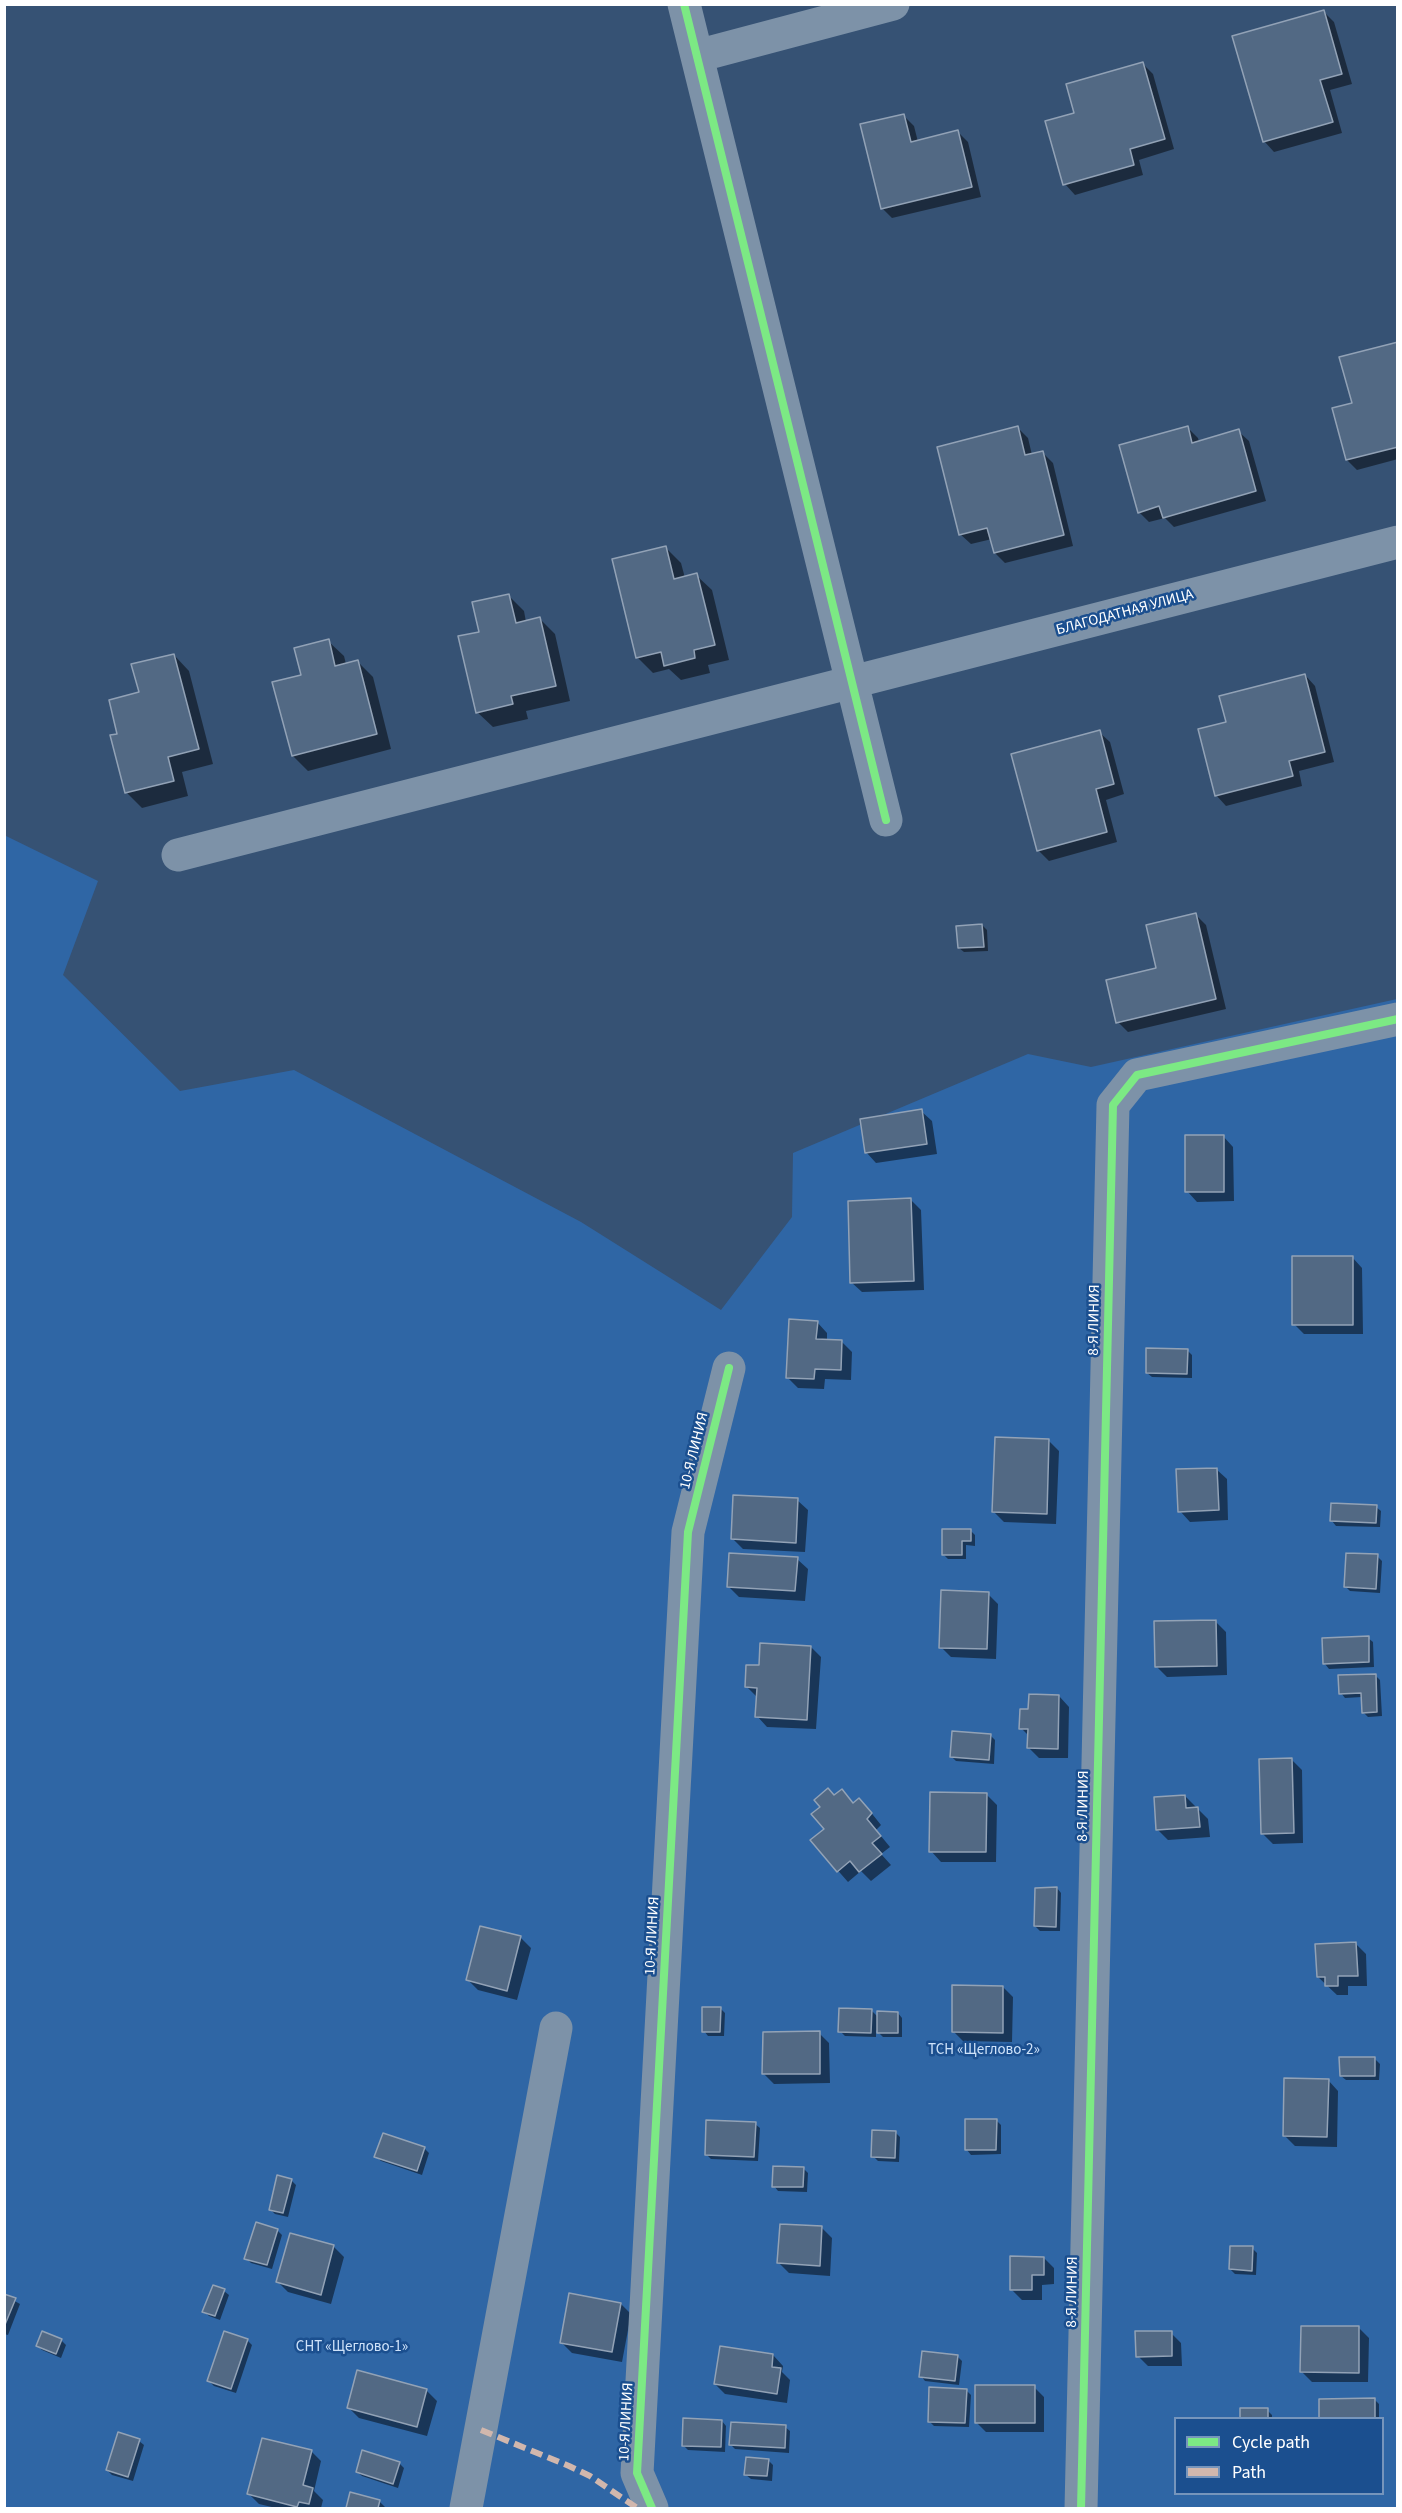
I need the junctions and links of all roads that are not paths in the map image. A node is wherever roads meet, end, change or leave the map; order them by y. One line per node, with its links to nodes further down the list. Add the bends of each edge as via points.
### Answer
1 (684, 4): 3 (street)
2 (893, 4): 3 (street)
3 (697, 56): 5 (street)
4 (1398, 542): 5 (street, БЛАГОДАТНАЯ УЛИЦА)
5 (852, 684): 6 (street); 7 (street, БЛАГОДАТНАЯ УЛИЦА)
6 (886, 820)
7 (178, 855)
8 (1398, 1019): 13 (street, 8-Я ЛИНИЯ, via 1137,1075 1113,1105)
9 (729, 1368): 12 (street, 10-Я ЛИНИЯ, via 688,1532 637,2473)
10 (556, 2028): 11 (street)
11 (466, 2508)
12 (652, 2508)
13 (1082, 2508)

